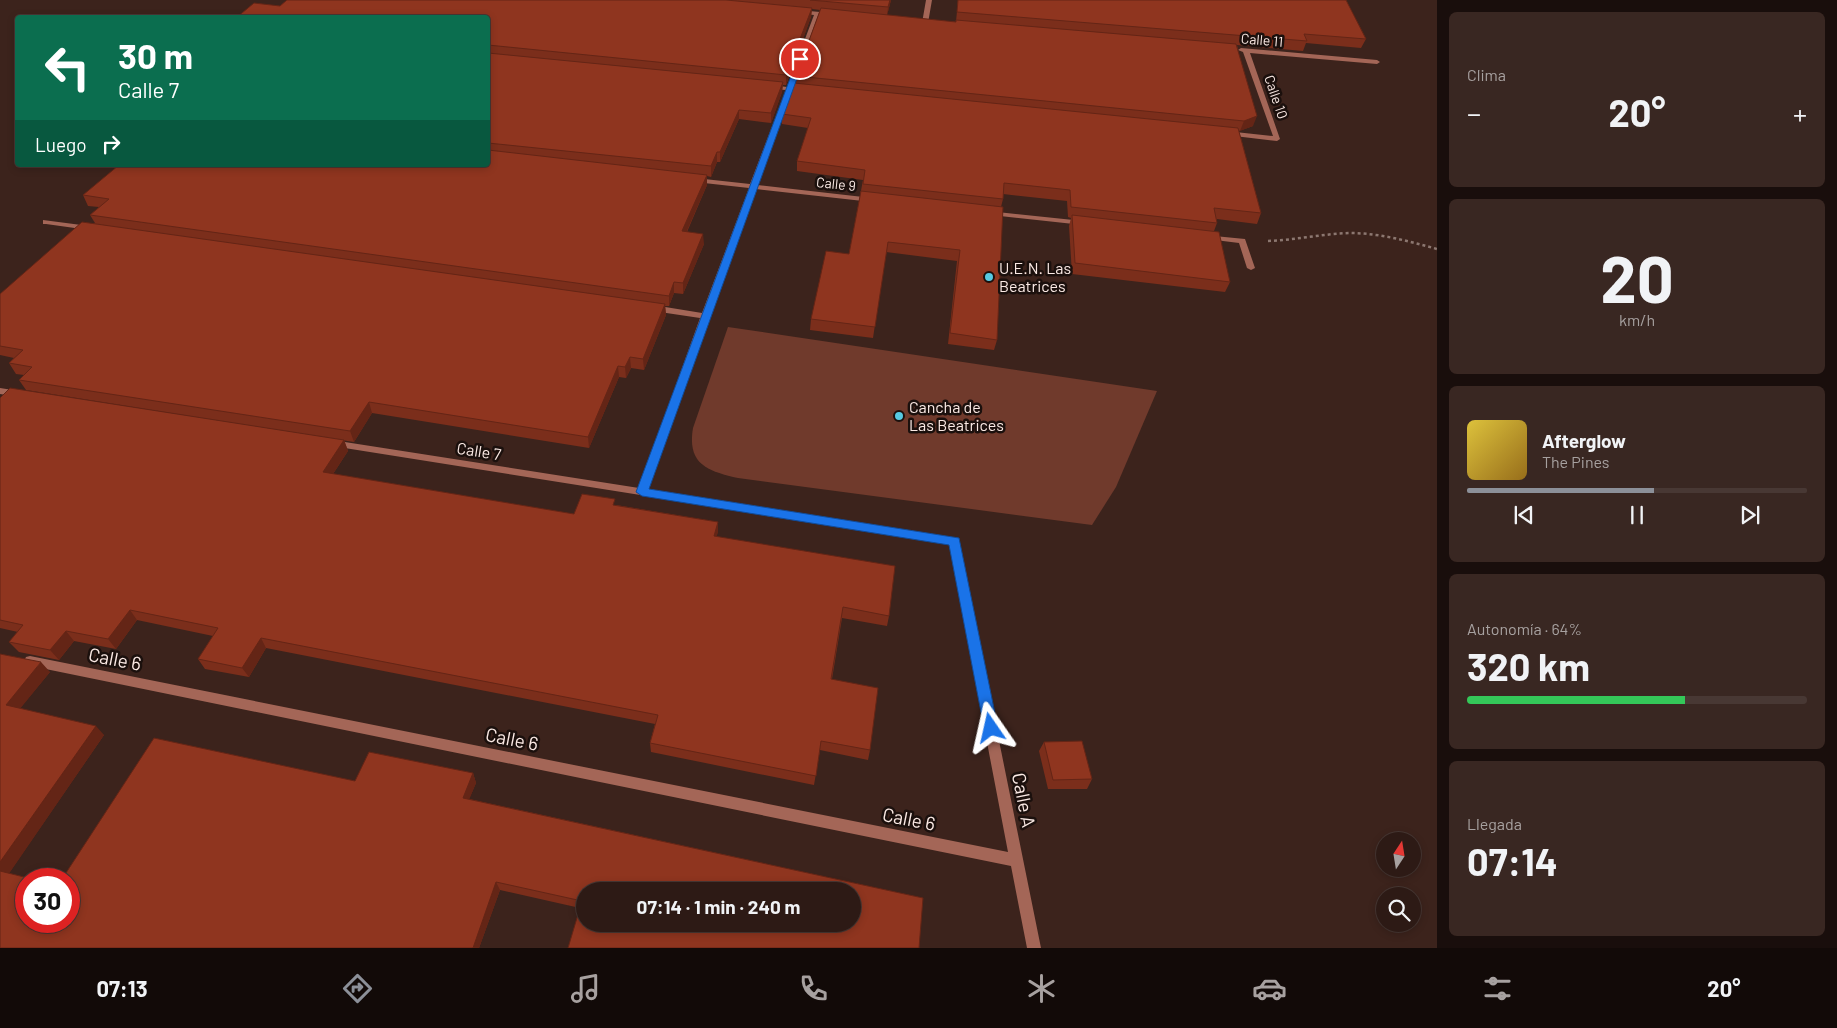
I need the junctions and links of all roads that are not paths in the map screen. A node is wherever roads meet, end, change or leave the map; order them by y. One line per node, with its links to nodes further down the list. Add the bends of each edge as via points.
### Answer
1 (929, 0): 6 (street)
2 (788, 11): 3 (street)
3 (817, 14): 4 (street); 12 (street)
4 (837, 15)
5 (915, 22): 6 (street)
6 (925, 23): 7 (street)
7 (935, 24)
8 (1237, 50): 9 (street, Calle 11)
9 (1246, 51): 10 (street, Calle 11); 14 (street, Calle 10, via 1277,138)
10 (1377, 62)
11 (760, 86): 12 (street)
12 (789, 89): 13 (street); 16 (street)
13 (808, 91)
14 (1218, 132)
15 (684, 179): 16 (street, Calle 9)
16 (752, 187): 17 (street, Calle 9); 25 (street)
17 (880, 201)
18 (978, 212): 20 (street)
19 (46, 222): 21 (street)
20 (1095, 225)
21 (95, 229)
22 (1203, 236): 23 (street, via 1242,241)
23 (1251, 268)
24 (646, 307): 25 (street)
25 (705, 316): 29 (street)
26 (0, 391): 27 (street)
27 (29, 395)
28 (321, 441): 29 (street, Calle 7)
29 (642, 492): 30 (street, Calle 7)
30 (954, 541): 32 (street, Calle A)
31 (20, 659): 32 (street, Calle 6)
32 (1016, 860): 33 (street, Calle A)
33 (1034, 948)

